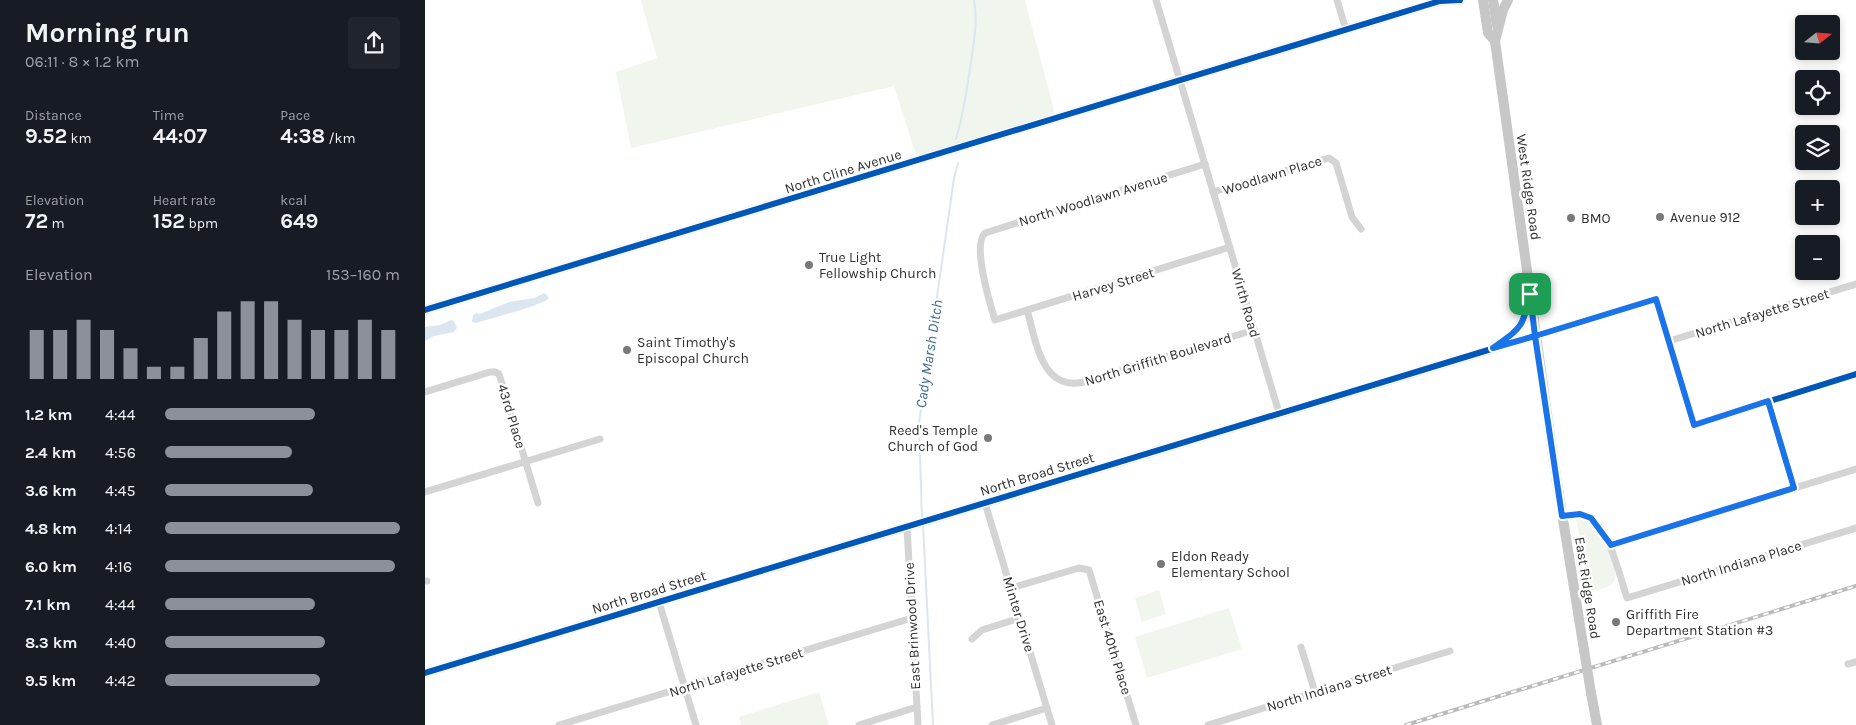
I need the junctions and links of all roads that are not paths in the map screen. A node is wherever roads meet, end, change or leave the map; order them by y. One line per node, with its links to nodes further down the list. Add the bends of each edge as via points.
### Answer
1 (1155, 0): 10 (street, Wirth Road)
2 (1337, 0): 8 (street)
3 (1441, 0): 4 (street, North Cline Avenue); 8 (street, North Cline Avenue)
4 (1460, 0)
5 (1483, 0): 9 (main road, West Ridge Road, via 1488,33)
6 (1493, 0): 9 (main road, West Ridge Road)
7 (1508, 0): 9 (main road)
8 (1346, 30): 10 (street, North Cline Avenue)
9 (1496, 37): 16 (main road, West Ridge Road)
10 (1180, 81): 11 (street, Wirth Road); 17 (street, North Cline Avenue)
11 (1205, 164): 12 (street, Wirth Road); 19 (street, North Woodlawn Avenue, via 982,235 983,279)
12 (1213, 192): 13 (street, Woodlawn Place, via 1331,158 1336,163 1352,217); 14 (street, Wirth Road)
13 (1361, 229)
14 (1230, 247): 18 (street, Harvey Street); 20 (street, Wirth Road)
15 (1856, 284): 22 (street, North Lafayette Street)
16 (1530, 294): 21 (main road, West Ridge Road); 23 (main road, via 1519,330)
17 (425, 310)
18 (1027, 310): 19 (street, Harvey Street); 20 (street, North Griffith Boulevard, via 1046,368 1062,382 1072,384)
19 (995, 320)
20 (1254, 330): 27 (street, Wirth Road)
21 (1535, 336): 22 (street, North Broad Street, via 1656,299); 23 (street, North Broad Street); 35 (main road, East Ridge Road)
22 (1669, 342): 26 (street, via 1694,425)
23 (1493, 348): 27 (street, North Broad Street)
24 (1856, 374): 26 (street)
25 (425, 392): 29 (street, 43rd Place, via 490,372 497,373 501,377)
26 (1768, 401): 31 (street)
27 (1279, 412): 33 (street, North Broad Street)
28 (600, 439): 29 (street)
29 (526, 462): 32 (street); 34 (street, 43rd Place)
30 (1856, 470): 31 (street)
31 (1794, 488): 38 (street)
32 (425, 492)
33 (985, 502): 36 (street, North Broad Street); 39 (street, Minter Drive)
34 (538, 504)
35 (1562, 516): 38 (street, via 1580,514 1591,518); 61 (main road, East Ridge Road, bridge)
36 (911, 526): 40 (street, North Broad Street); 41 (street, East Brinwood Drive)
37 (1856, 528): 38 (street, North Indiana Place, via 1627,598)
38 (1611, 545)
39 (1011, 588): 42 (street, Minter Drive); 59 (street, East 40th Place, via 1079,568 1089,570)
40 (659, 602): 48 (street, North Broad Street); 49 (street)
41 (912, 618): 49 (street, North Lafayette Street); 51 (street, East Brinwood Drive)
42 (1020, 618): 43 (street, via 982,630); 52 (street, Minter Drive)
43 (972, 639)
44 (1301, 647): 50 (street)
45 (1450, 651): 50 (street, North Indiana Street)
46 (1856, 662): 47 (street)
47 (1848, 664)
48 (425, 673)
49 (685, 687): 53 (street, North Lafayette Street); 54 (street)
50 (1315, 692): 60 (street, North Indiana Street)
51 (917, 707): 55 (street); 56 (street, East Brinwood Drive)
52 (1047, 708): 57 (street); 58 (street, Minter Drive)
53 (559, 725)
54 (696, 725)
55 (859, 725)
56 (918, 725)
57 (992, 725)
58 (1052, 725)
59 (1136, 725)
60 (1208, 725)
61 (1597, 725)

